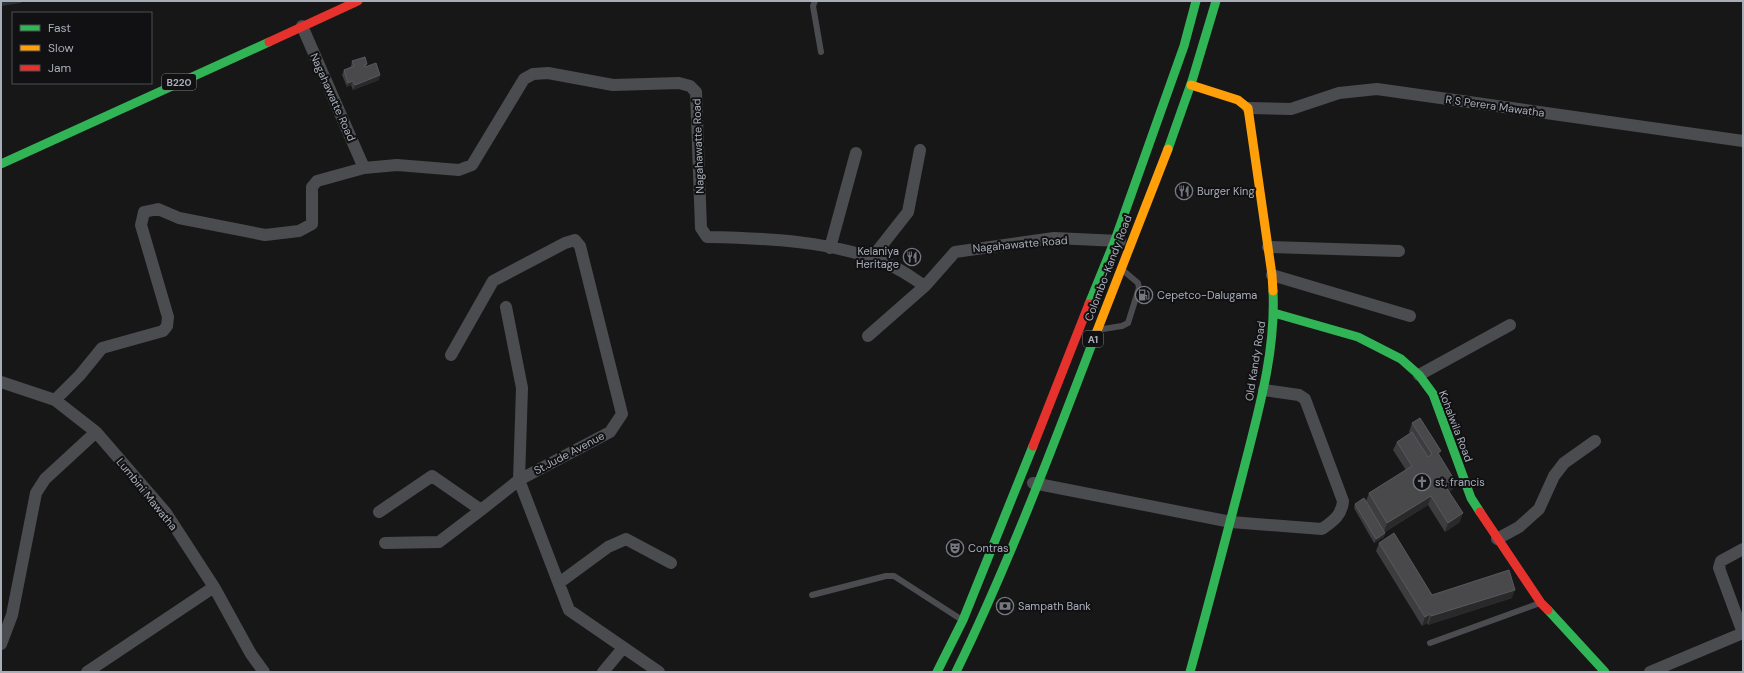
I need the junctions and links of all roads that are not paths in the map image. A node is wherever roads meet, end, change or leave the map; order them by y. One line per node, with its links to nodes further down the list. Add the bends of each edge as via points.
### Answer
1 (358, 1): 5 (main road, B220)
2 (815, 1): 6 (lane, via 813,6)
3 (1196, 1): 14 (main road, Colombo-Kandy Road / A1, via 1184,46)
4 (1216, 1): 7 (main road, Colombo-Kandy Road / A1)
5 (302, 26): 12 (main road, B220); 13 (street, Nagahawatte Road)
6 (821, 52)
7 (1191, 85): 8 (main road, via 1238,100); 15 (main road, Colombo-Kandy Road / A1)
8 (1248, 108): 9 (street, R S Perera Mawatha, via 1291,109 1339,93 1377,89); 16 (main road, Old Kandy Road)
9 (1743, 141)
10 (920, 150): 19 (street, via 908,212)
11 (856, 152): 17 (street)
12 (1, 164)
13 (364, 168): 17 (street, Nagahawatte Road, via 397,165 459,170 472,165 524,79 533,74 548,73 613,86 678,83 690,86 696,92 700,228 707,237 762,238); 33 (street, Nagahawatte Road, via 317,181 312,187 312,224 299,231 264,235 179,218 158,209 144,212 141,225 168,317 167,326 163,331 102,348)
14 (1115, 240): 15 (street, Nagahawatte Road); 22 (street, Nagahawatte Road, via 1054,238 961,250 955,252); 37 (main road, Colombo-Kandy Road / A1)
15 (1130, 243): 20 (main road, Colombo-Kandy Road / A1)
16 (1268, 247): 18 (street); 21 (main road, Old Kandy Road)
17 (830, 248): 19 (street, Nagahawatte Road, via 849,250)
18 (1398, 251)
19 (871, 259): 22 (street, Nagahawatte Road, via 894,267)
20 (1120, 268): 27 (main road, Colombo-Kandy Road / A1); 27 (lane, via 1138,283 1139,288 1128,322 1122,326)
21 (1272, 275): 24 (main road, Old Kandy Road); 25 (street)
22 (925, 286): 28 (street, Nagahawatte Road)
23 (506, 307): 36 (street, via 522,388)
24 (1274, 313): 30 (main road, Kohalwila Road, via 1358,337 1401,359); 32 (main road, Old Kandy Road)
25 (1410, 316)
26 (1510, 325): 30 (street)
27 (1097, 329): 38 (main road, Colombo-Kandy Road / A1)
28 (868, 336)
29 (451, 355): 36 (street, St.Jude Avenue, via 493,281 575,240 580,246 622,414 610,432)
30 (1419, 375): 42 (main road, Kohalwila Road, via 1433,394 1471,498)
31 (1, 382): 33 (street, Lumbini Mawatha)
32 (1264, 390): 41 (main road, Old Kandy Road); 41 (street, via 1299,395 1305,400 1343,501 1343,510 1322,529)
33 (55, 400): 34 (street, Lumbini Mawatha)
34 (96, 432): 47 (street, Lumbini Mawatha, via 166,512); 53 (street, via 45,479 36,493 12,615)
35 (1595, 441): 42 (street, via 1564,463 1554,476 1539,510 1519,527)
36 (519, 480): 39 (street); 46 (street)
37 (1020, 480): 38 (street); 50 (main road, Colombo-Kandy Road / A1)
38 (1037, 484): 41 (street); 60 (main road, Colombo-Kandy Road / A1, via 1002,575)
39 (481, 510): 40 (street, via 432,476); 43 (street, via 439,542)
40 (379, 512)
41 (1231, 522): 61 (main road, Old Kandy Road)
42 (1497, 539): 49 (main road, Kohalwila Road)
43 (385, 543)
44 (1743, 549): 51 (street, via 1721,561 1719,568)
45 (671, 563): 46 (street, via 626,539 608,547)
46 (559, 583): 54 (street, via 569,610)
47 (214, 587): 55 (street); 56 (street, Lumbini Mawatha, via 251,654)
48 (812, 595): 50 (lane, via 894,576)
49 (1541, 603): 52 (lane); 62 (main road, Kohalwila Road)
50 (962, 620): 59 (main road, Colombo-Kandy Road / A1)
51 (1743, 633): 63 (street)
52 (1430, 643)
53 (1, 644)
54 (623, 648): 57 (street); 58 (street)
55 (87, 672)
56 (264, 672)
57 (603, 672)
58 (658, 672)
59 (937, 672)
60 (956, 672)
61 (1190, 672)
62 (1605, 672)
63 (1650, 672)

